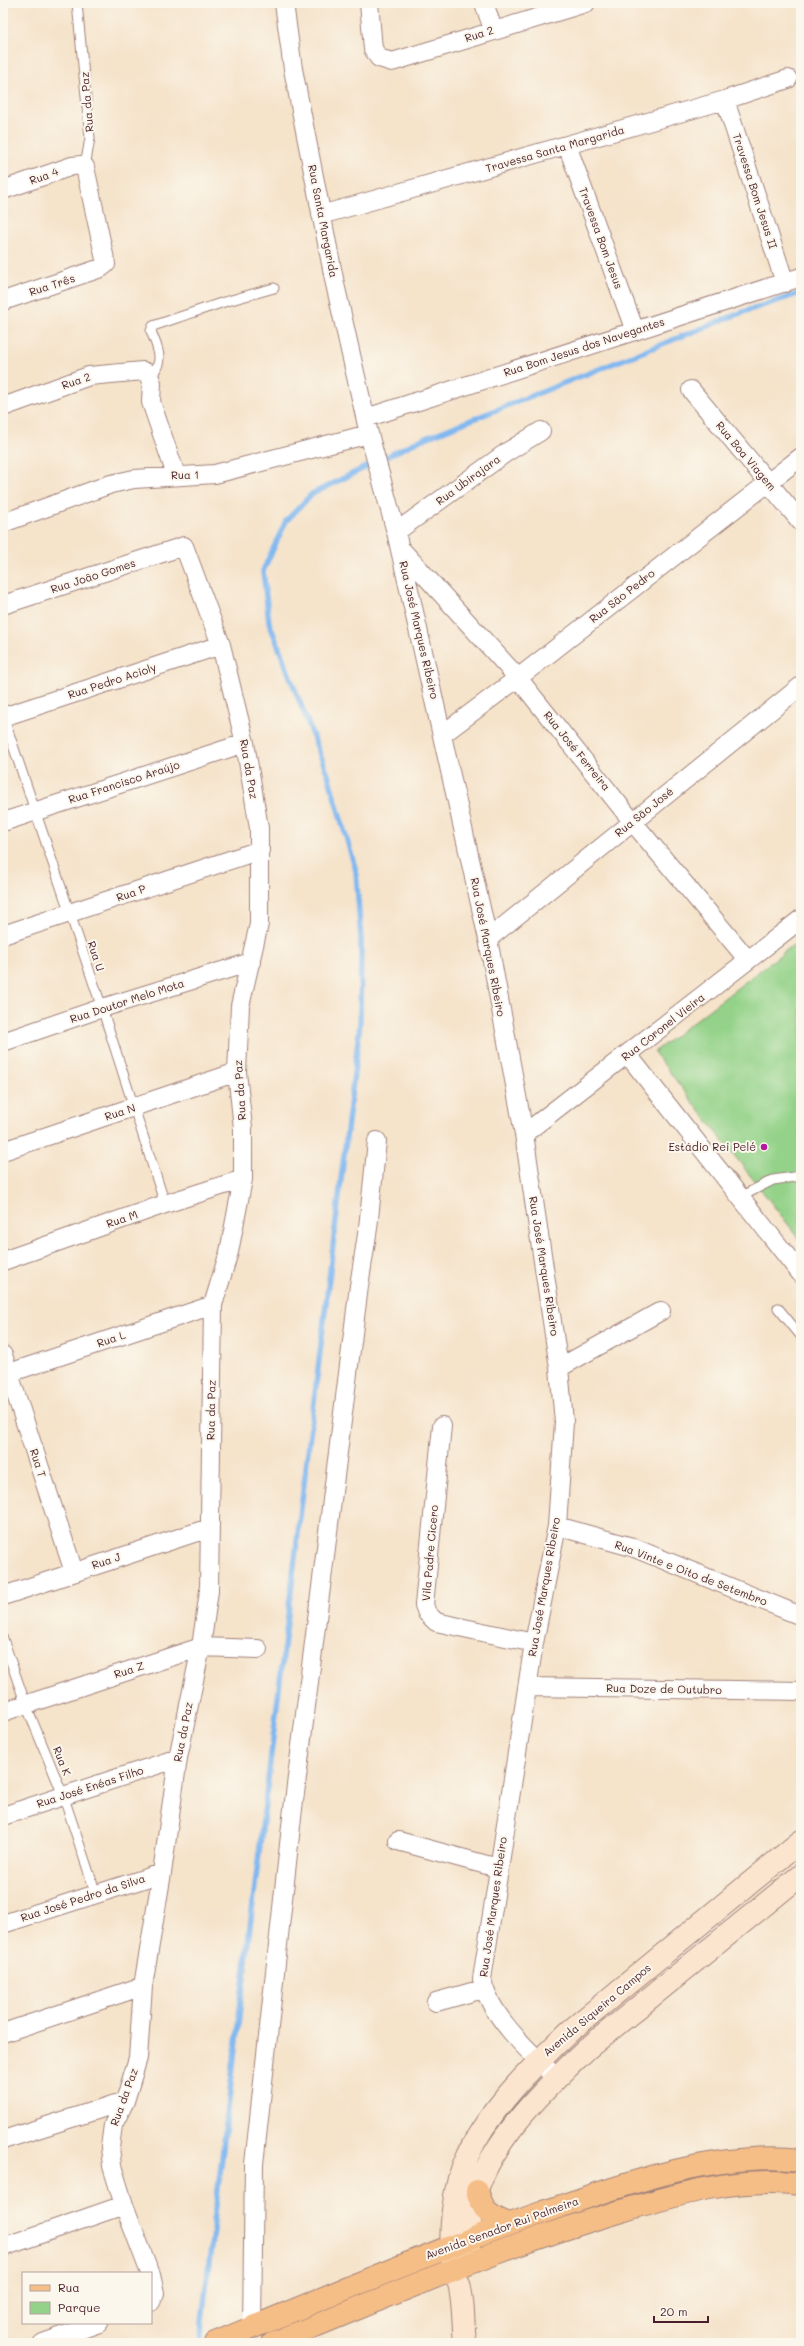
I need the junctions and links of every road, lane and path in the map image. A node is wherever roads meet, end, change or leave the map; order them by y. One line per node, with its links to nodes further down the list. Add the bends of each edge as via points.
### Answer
1 (77, 3): 10 (lane, Rua da Paz, via 90,138)
2 (284, 3): 12 (street, Rua Santa Margarida, via 293,69)
3 (369, 3): 6 (street, Rua 2, via 374,53 379,58 392,62)
4 (484, 3): 6 (street)
5 (586, 3): 6 (street, Rua 2)
6 (493, 29)
7 (788, 79): 8 (street, Travessa Santa Margarida)
8 (725, 100): 9 (street, Travessa Santa Margarida); 14 (street, Travessa Bom Jesus II)
9 (567, 145): 12 (street, Travessa Santa Margarida); 17 (street, Travessa Bom Jesus)
10 (85, 168): 11 (street, Rua 4, via 81,165 72,166); 13 (street, Rua da Paz, via 106,258 106,264)
11 (3, 190)
12 (321, 215): 21 (street, Rua Santa Margarida)
13 (101, 268): 16 (street, Rua Três)
14 (793, 280): 17 (street, Rua Bom Jesus dos Navegantes)
15 (274, 288): 18 (lane, via 153,326 151,331 160,359 158,369)
16 (3, 301)
17 (635, 331): 21 (street, Rua Bom Jesus dos Navegantes)
18 (151, 377): 20 (street, Rua 2, via 143,371 98,374); 24 (street, via 151,402)
19 (691, 390): 25 (street, Rua Boa Viagem)
20 (3, 407)
21 (369, 430): 24 (street, Rua 1, via 215,474); 28 (street, Rua José Marques Ribeiro)
22 (541, 431): 28 (street, Rua Ubirajara, via 507,452)
23 (801, 457): 25 (street, Rua São Pedro)
24 (176, 475): 27 (street, Rua 1, via 111,484)
25 (768, 482): 26 (street, Rua Boa Viagem); 32 (street, Rua São Pedro)
26 (801, 522)
27 (3, 523)
28 (398, 540): 32 (street, Rua José Ferreira); 35 (street, Rua José Marques Ribeiro)
29 (184, 546): 30 (street, Rua João Gomes); 31 (street, Rua da Paz)
30 (3, 605)
31 (221, 645): 34 (street, Rua Pedro Acioly); 36 (street, Rua da Paz)
32 (518, 678): 35 (street, Rua São Pedro); 38 (street, Rua José Ferreira)
33 (801, 686): 38 (street, Rua São José)
34 (3, 717): 37 (lane, Rua U)
35 (443, 734): 44 (street, Rua José Marques Ribeiro)
36 (245, 743): 37 (street, Rua Francisco Araújo); 40 (street, Rua da Paz, via 259,828)
37 (35, 810): 39 (street, Rua Francisco Araújo); 41 (lane, Rua U)
38 (632, 821): 44 (street, Rua São José); 45 (street, Rua José Ferreira)
39 (3, 822)
40 (260, 850): 41 (street, Rua P); 46 (street, Rua da Paz, via 259,924)
41 (69, 914): 43 (street, Rua P); 47 (lane, Rua U)
42 (801, 919): 45 (street, Rua Coronel Vieira)
43 (3, 936)
44 (488, 939): 52 (street, Rua José Marques Ribeiro)
45 (748, 960): 49 (street, Rua Coronel Vieira)
46 (251, 962): 47 (street, Rua Doutor Melo Mota); 50 (street, Rua da Paz, via 240,1006)
47 (102, 1008): 48 (street, Rua Doutor Melo Mota); 51 (lane, Rua U)
48 (3, 1042)
49 (628, 1055): 52 (street, Rua Coronel Vieira); 57 (street)
50 (237, 1072): 51 (street, Rua N); 56 (street, Rua da Paz, via 243,1128)
51 (133, 1108): 54 (street, Rua N); 58 (lane, Rua U)
52 (524, 1134): 66 (street, Rua José Marques Ribeiro)
53 (377, 1141): 114 (street, via 292,1817 254,2164)
54 (3, 1151)
55 (801, 1176): 57 (lane, via 773,1180)
56 (243, 1179): 58 (street, Rua M); 61 (street, Rua da Paz, via 229,1252)
57 (740, 1197): 60 (street)
58 (165, 1204): 59 (street, Rua M)
59 (3, 1261)
60 (801, 1274)
61 (213, 1305): 67 (street, Rua L); 70 (street, Rua da Paz)
62 (778, 1308): 64 (lane)
63 (661, 1310): 66 (street)
64 (801, 1336)
65 (3, 1355): 67 (street, Rua T)
66 (559, 1368): 69 (street, Rua José Marques Ribeiro, via 564,1422)
67 (9, 1373): 71 (street, Rua T)
68 (442, 1426): 75 (street, Vila Padre Cicero, via 424,1605 426,1613 436,1622)
69 (557, 1526): 73 (street, Rua Vinte e Oito de Setembro, via 632,1548); 75 (street, Rua José Marques Ribeiro)
70 (209, 1528): 71 (street, Rua J); 76 (street, Rua da Paz, via 209,1591)
71 (74, 1572): 72 (street, Rua J)
72 (3, 1596)
73 (801, 1616)
74 (3, 1639): 80 (lane, Rua K)
75 (534, 1643): 78 (street, Rua José Marques Ribeiro)
76 (201, 1647): 77 (street, Rua Z); 80 (street, Rua Z); 82 (street, Rua da Paz)
77 (258, 1649)
78 (527, 1687): 79 (street, Rua Doze de Outubro); 87 (street, Rua José Marques Ribeiro)
79 (801, 1691)
80 (26, 1705): 81 (street, Rua Z); 83 (lane, Rua K)
81 (3, 1712)
82 (178, 1758): 83 (street, Rua José Enéas Filho); 88 (street, Rua da Paz)
83 (63, 1795): 84 (street, Rua José Enéas Filho); 90 (lane, Rua K)
84 (3, 1816)
85 (398, 1841): 87 (street)
86 (801, 1841): 96 (main road, Avenida Siqueira Campos)
87 (490, 1866): 93 (street, Rua José Marques Ribeiro)
88 (162, 1873): 90 (street, Rua José Pedro da Silva); 92 (street, Rua da Paz)
89 (801, 1875): 97 (main road, Avenida Siqueira Campos, via 588,2048)
90 (96, 1894): 91 (street, Rua José Pedro da Silva)
91 (3, 1924)
92 (143, 1986): 95 (street); 98 (street, Rua da Paz, via 138,2058)
93 (483, 1989): 94 (street); 96 (street, Rua José Marques Ribeiro, via 503,2021)
94 (436, 2002)
95 (3, 2033)
96 (538, 2060): 97 (street, Rua José Marques Ribeiro); 105 (main road, Avenida Siqueira Campos, via 481,2131 468,2155 458,2182)
97 (556, 2077): 102 (main road, Avenida Siqueira Campos, via 501,2144)
98 (125, 2101): 99 (street); 103 (street, Rua da Paz, via 113,2125 110,2147 112,2166)
99 (3, 2140)
100 (801, 2160): 104 (main road, Avenida Senador Rui Palmeira, via 727,2160 681,2170 590,2196)
101 (801, 2184): 108 (main road, Avenida Senador Rui Palmeira, via 773,2181 726,2184 675,2195 574,2225)
102 (477, 2191): 104 (main road, via 486,2213); 105 (main road, Avenida Siqueira Campos)
103 (124, 2205): 106 (street); 107 (street, Rua da Paz)
104 (509, 2224): 105 (main road, Avenida Senador Rui Palmeira)
105 (461, 2242): 108 (main road, Avenida Siqueira Campos); 111 (main road, Avenida Senador Rui Palmeira)
106 (3, 2248)
107 (150, 2272)
108 (461, 2274): 113 (main road, Avenida Senador Rui Palmeira); 118 (main road, Avenida Siqueira Campos)
109 (152, 2279): 110 (street, Rua da Paz, via 155,2293)
110 (152, 2300)
111 (309, 2304): 113 (main road); 114 (main road, Avenida Senador Rui Palmeira)
112 (96, 2324): 116 (street)
113 (315, 2326): 117 (main road, Avenida Senador Rui Palmeira)
114 (252, 2327): 115 (main road, Avenida Senador Rui Palmeira)
115 (224, 2339)
116 (43, 2343)
117 (273, 2343)
118 (465, 2343)

